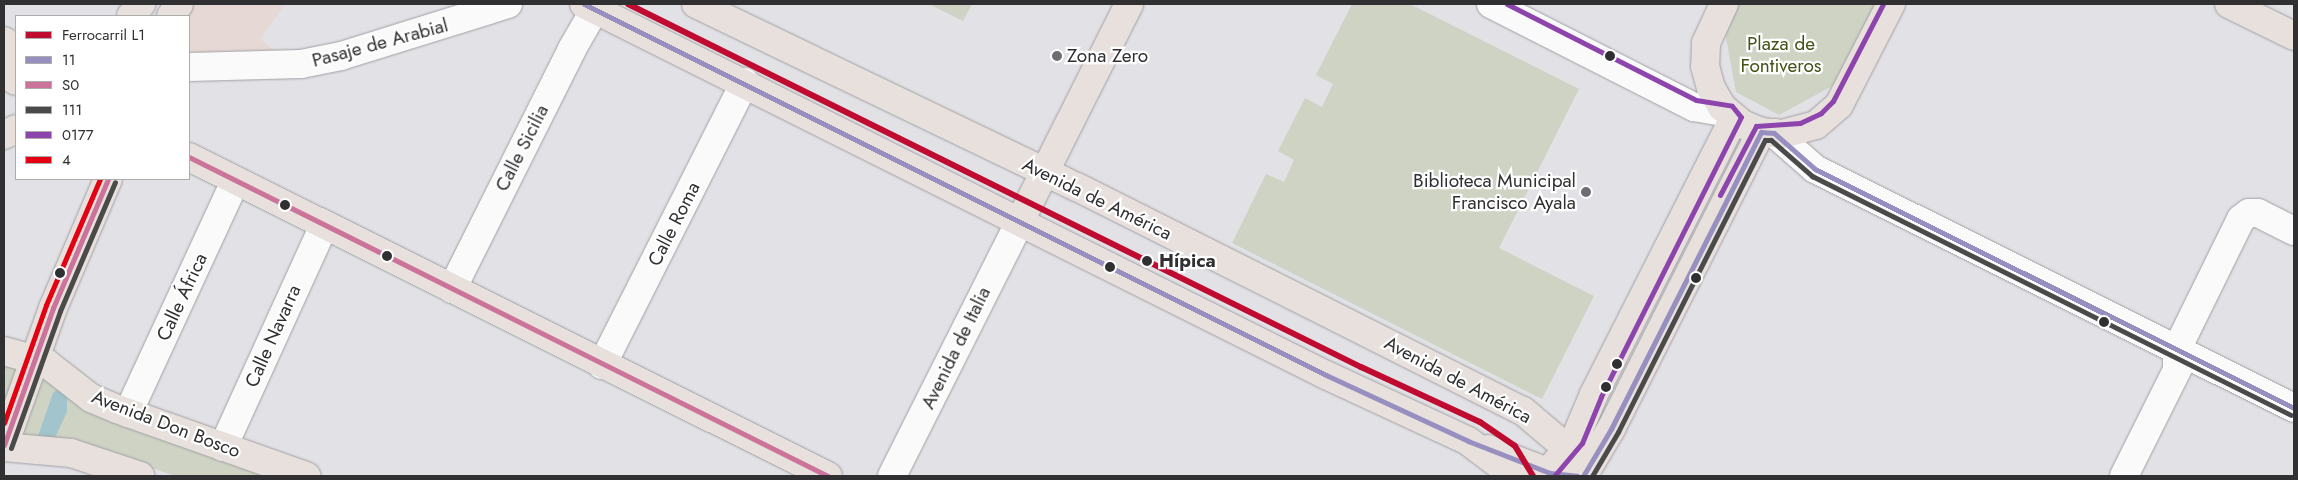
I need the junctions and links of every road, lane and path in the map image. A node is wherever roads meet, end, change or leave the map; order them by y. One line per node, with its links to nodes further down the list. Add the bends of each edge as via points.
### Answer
1 (141, 4): 11 (main road)
2 (179, 4): 12 (main road)
3 (508, 4): 16 (street, Pasaje de Arabial, via 387,43 301,64)
4 (696, 4): 23 (main road, Avenida de América)
5 (1129, 4): 23 (main road)
6 (1491, 4): 20 (street, via 1694,107)
7 (1724, 4): 20 (main road, via 1709,35 1705,66 1710,88)
8 (1891, 4): 21 (main road, via 1844,97 1832,112 1802,130)
9 (2229, 4): 13 (main road)
10 (590, 7): 19 (main road); 29 (street, Calle Sicilia)
11 (132, 15)
12 (172, 15)
13 (2294, 36)
14 (4, 41): 15 (main road)
15 (15, 49)
16 (190, 67)
17 (4, 72): 18 (main road)
18 (15, 80)
19 (745, 82): 26 (main road); 33 (street, Calle Roma)
20 (1731, 116): 21 (main road); 36 (main road)
21 (1768, 132): 30 (street, via 1815,169); 49 (main road)
22 (190, 158): 25 (main road)
23 (1044, 172): 26 (main road); 37 (main road, Avenida de América, via 1515,406)
24 (108, 180): 32 (main road)
25 (236, 181): 27 (main road); 35 (street, Calle África)
26 (1020, 221): 38 (main road, via 1326,375); 46 (street, Avenida de Italia)
27 (324, 225): 29 (main road); 40 (street, Calle Navarra)
28 (2294, 232): 30 (street, via 2258,213 2249,213 2241,219)
29 (452, 289): 33 (main road)
30 (2177, 349): 34 (street); 50 (street, via 2177,370)
31 (4, 351): 32 (main road, Avenida Don Bosco)
32 (35, 358): 35 (main road, Avenida Don Bosco, via 91,398); 39 (main road)
33 (602, 364): 45 (main road)
34 (2294, 408)
35 (128, 413): 40 (main road, Avenida Don Bosco)
36 (1584, 415): 37 (main road); 41 (main road)
37 (1547, 429): 41 (main road, Avenida de América)
38 (1468, 441): 42 (main road); 47 (main road, via 1501,466)
39 (4, 446): 43 (main road, via 71,453)
40 (223, 447): 44 (main road, Avenida Don Bosco)
41 (1568, 449): 42 (main road); 49 (main road, Avenida de América)
42 (1546, 474): 48 (main road)
43 (140, 476)
44 (306, 476)
45 (828, 476)
46 (892, 476)
47 (1508, 476)
48 (1578, 476)
49 (1583, 476)
50 (2124, 476)

